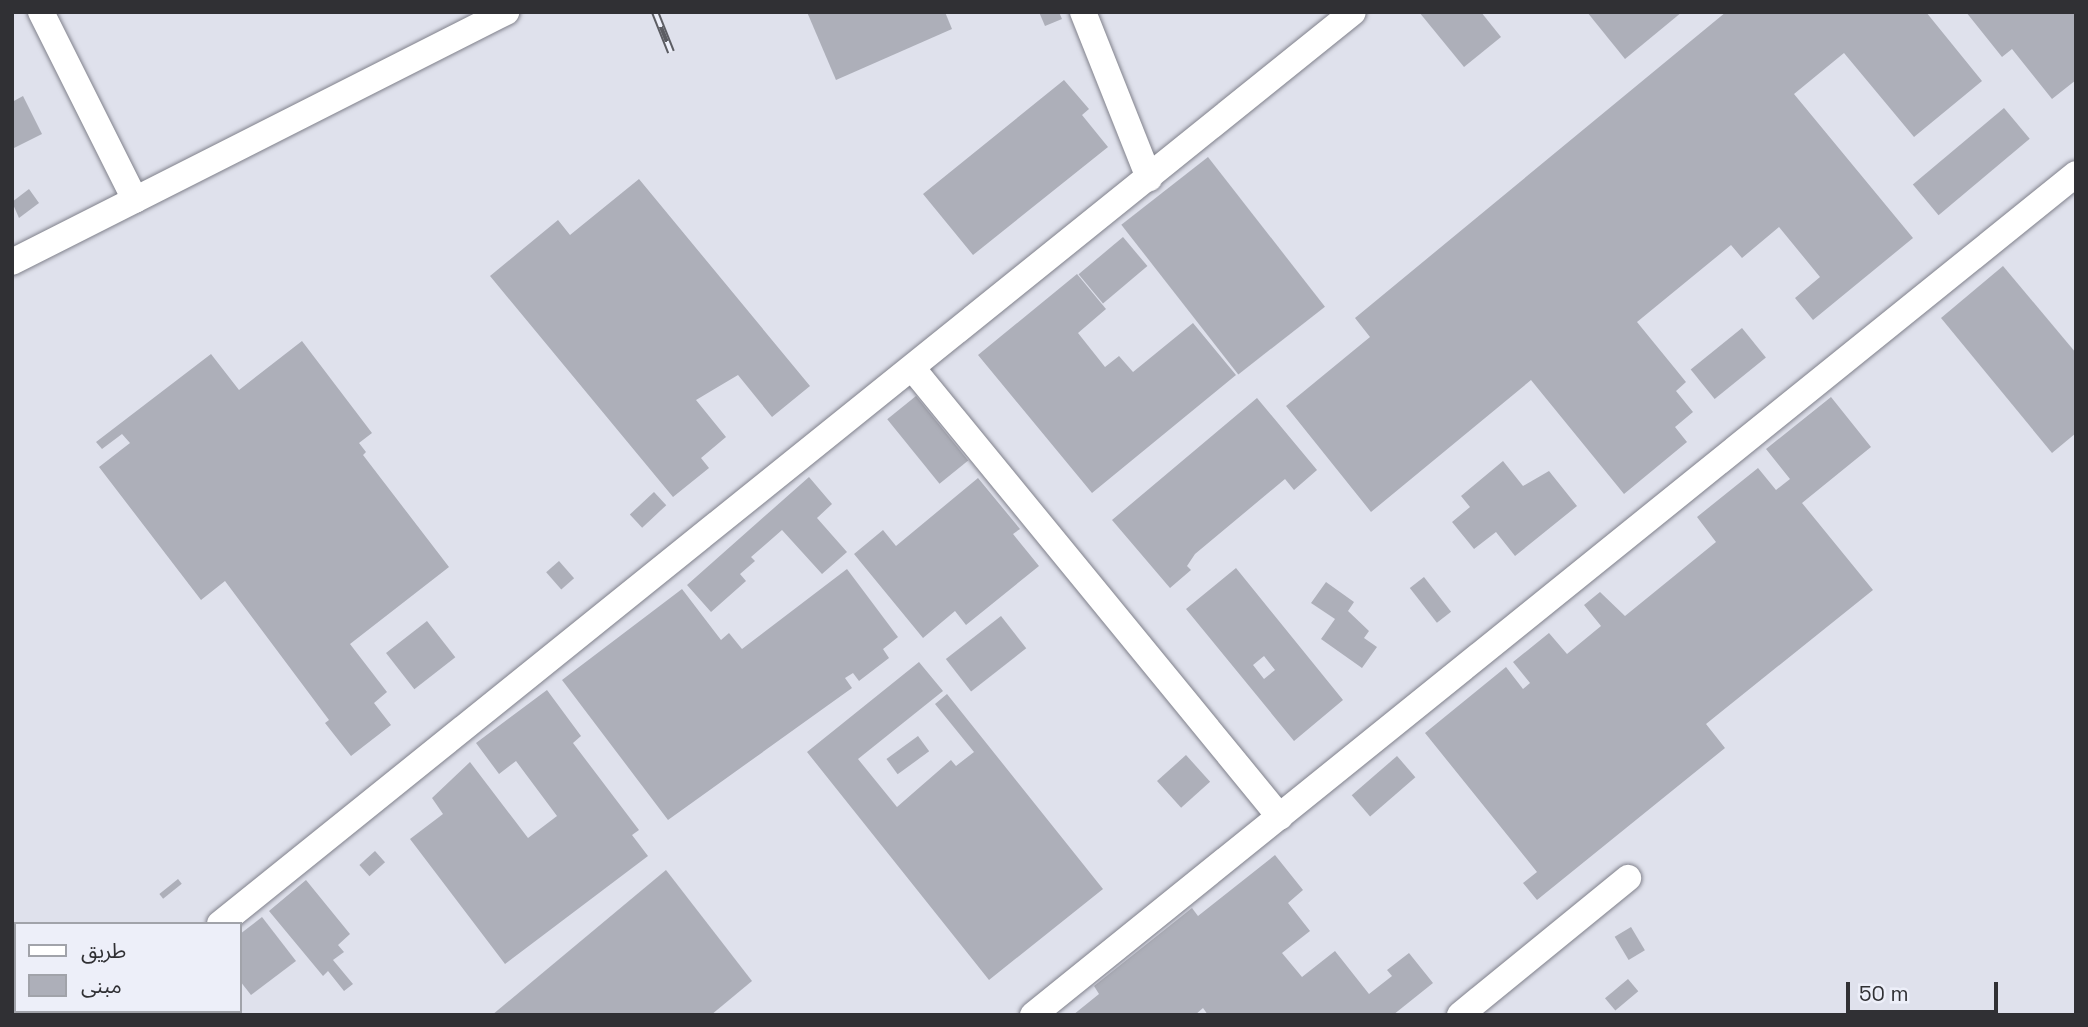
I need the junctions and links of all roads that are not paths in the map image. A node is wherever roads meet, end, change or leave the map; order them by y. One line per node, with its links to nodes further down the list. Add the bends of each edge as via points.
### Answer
1 (40, 12): 7 (street)
2 (506, 12): 7 (street)
3 (1083, 12): 6 (street)
4 (1353, 12): 6 (street)
5 (2076, 174): 10 (street)
6 (1149, 178): 9 (street)
7 (135, 200): 8 (street)
8 (12, 262)
9 (913, 369): 10 (street); 12 (street)
10 (1280, 817): 13 (street)
11 (1628, 878): 14 (street)
12 (222, 922)
13 (1033, 1015)
14 (1460, 1015)

